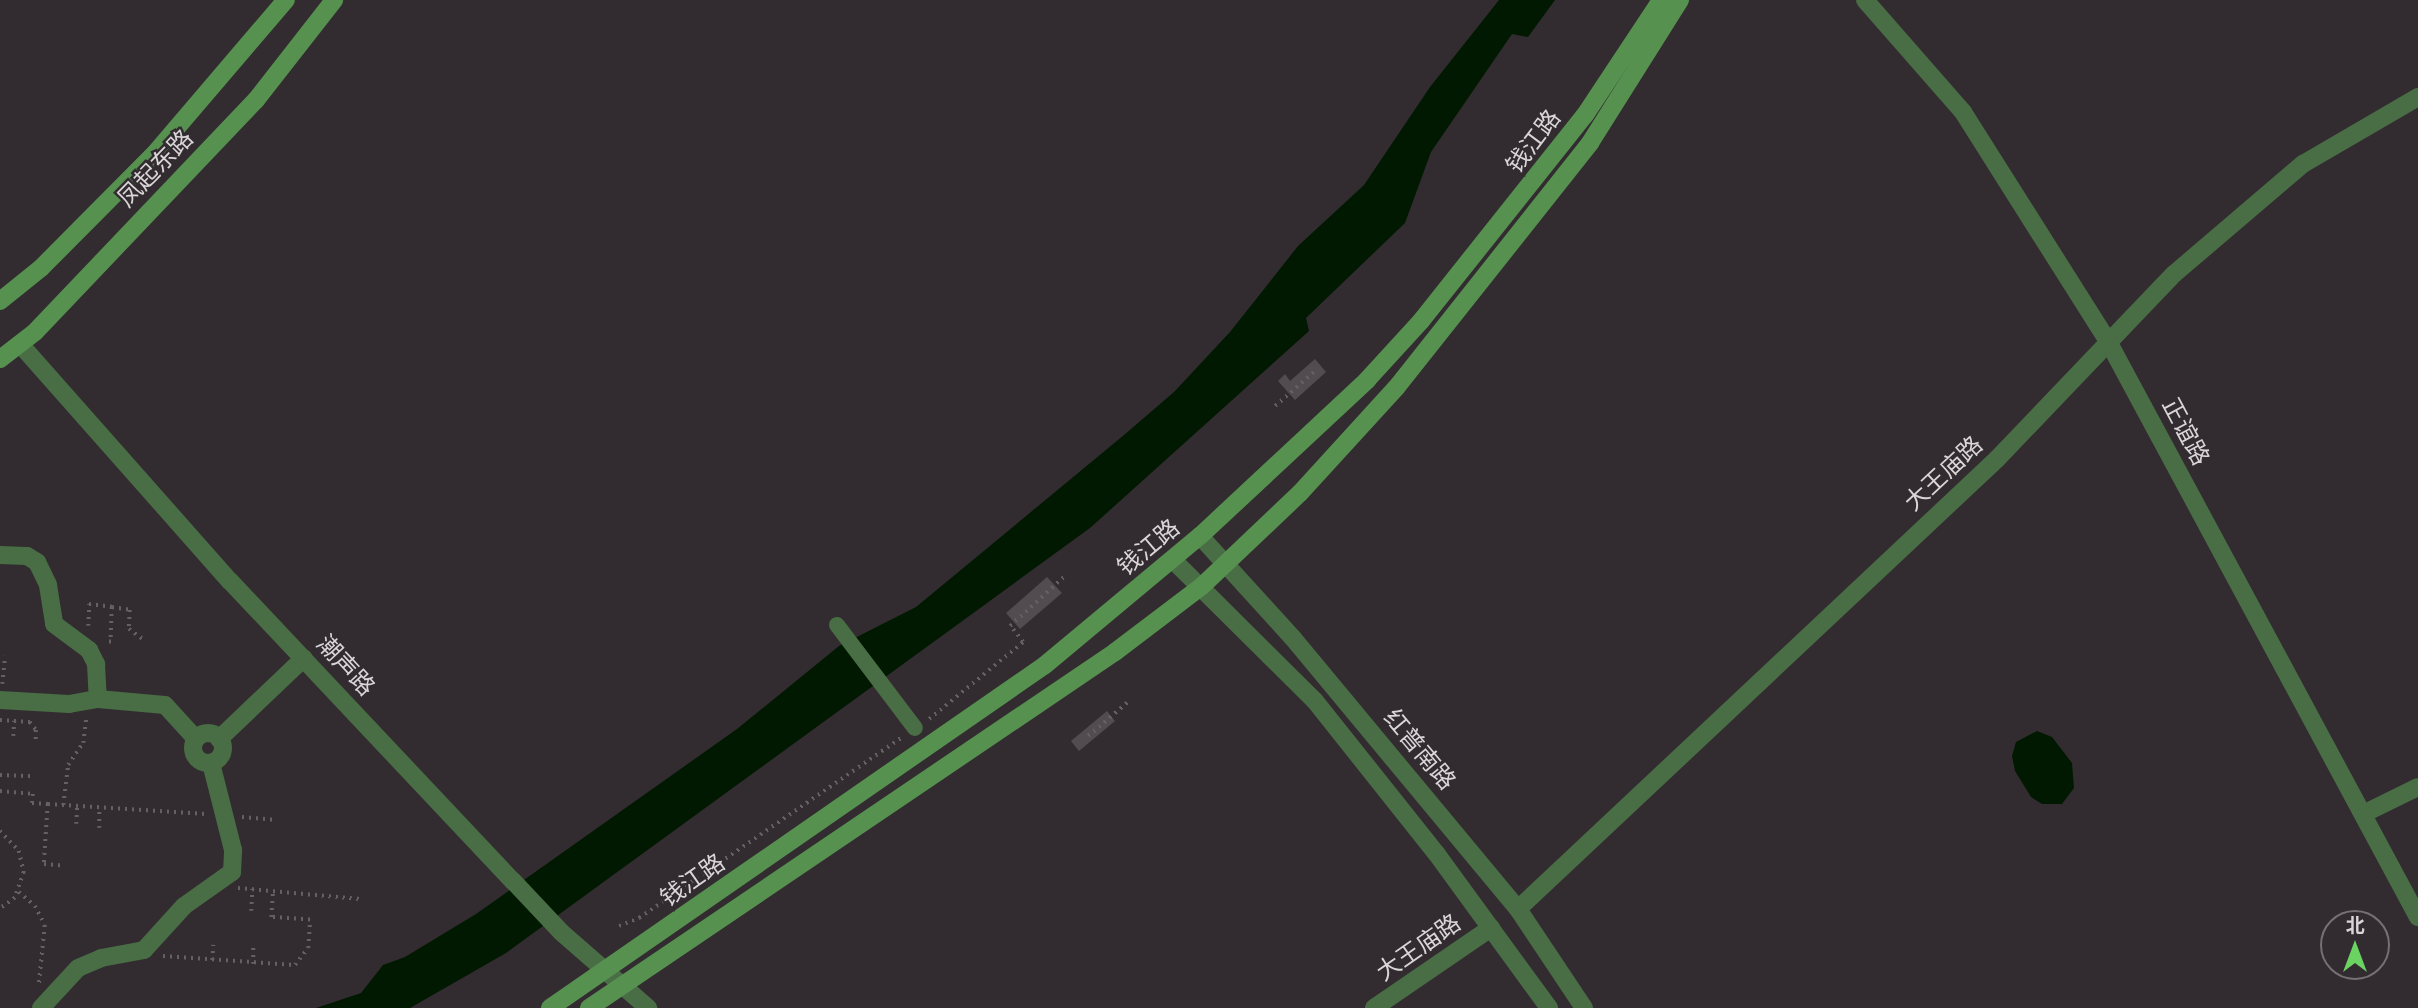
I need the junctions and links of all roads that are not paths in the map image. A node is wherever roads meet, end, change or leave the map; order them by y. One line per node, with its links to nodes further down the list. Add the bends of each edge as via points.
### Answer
1 (286, 0): 7 (main road, 凤起东路, via 156,152 41,268)
2 (334, 0): 9 (main road, 凤起东路, via 256,100)
3 (1661, 0): 11 (main road, 钱江路, via 1585,115 1421,321 1367,380)
4 (1681, 0): 14 (main road, 钱江路, via 1590,144 1396,388 1300,493)
5 (1865, 0): 8 (street, 正谊路, via 1964,112)
6 (2418, 97): 8 (street, 大王庙路, via 2303,164 2174,274)
7 (0, 301)
8 (2109, 343): 25 (street, 正谊路); 26 (street, 大王庙路, via 1997,459)
9 (20, 344): 10 (main road, 凤起东路); 17 (street, 潮声路)
10 (0, 359)
11 (1200, 536): 13 (main road, 钱江路); 14 (street, 红普南路)
12 (0, 555): 19 (street, via 27,556 37,562 48,585 54,624 83,641 96,664)
13 (1173, 560): 15 (street, 红普南路); 29 (main road, 钱江路, via 1045,665)
14 (1225, 564): 15 (main road, 钱江路); 26 (street, 红普南路, via 1301,648)
15 (1202, 586): 28 (street, 红普南路, via 1315,701); 30 (main road, 钱江路, via 1115,652)
16 (837, 625): 20 (street)
17 (304, 658): 22 (street); 29 (street, 潮声路, via 561,932)
18 (0, 700): 19 (street)
19 (93, 701): 21 (street, via 165,705)
20 (915, 728)
21 (196, 738): 22 (street, via 209,733); 23 (street, via 193,752)
22 (219, 739): 23 (street, via 223,752)
23 (211, 762): 31 (street, via 233,850 232,872 184,906 144,950 101,958 78,968)
24 (2418, 787): 25 (street)
25 (2363, 814): 27 (street, 正谊路)
26 (1518, 909): 37 (street, 红普南路)
27 (2418, 917)
28 (1491, 928): 35 (street, 大王庙路); 36 (street, 红普南路)
29 (610, 971): 30 (street, 潮声路); 32 (main road, 钱江路)
30 (625, 986): 33 (main road, 钱江路); 34 (street, 潮声路)
31 (41, 1008)
32 (550, 1008)
33 (589, 1008)
34 (648, 1008)
35 (1374, 1008)
36 (1549, 1008)
37 (1584, 1008)

